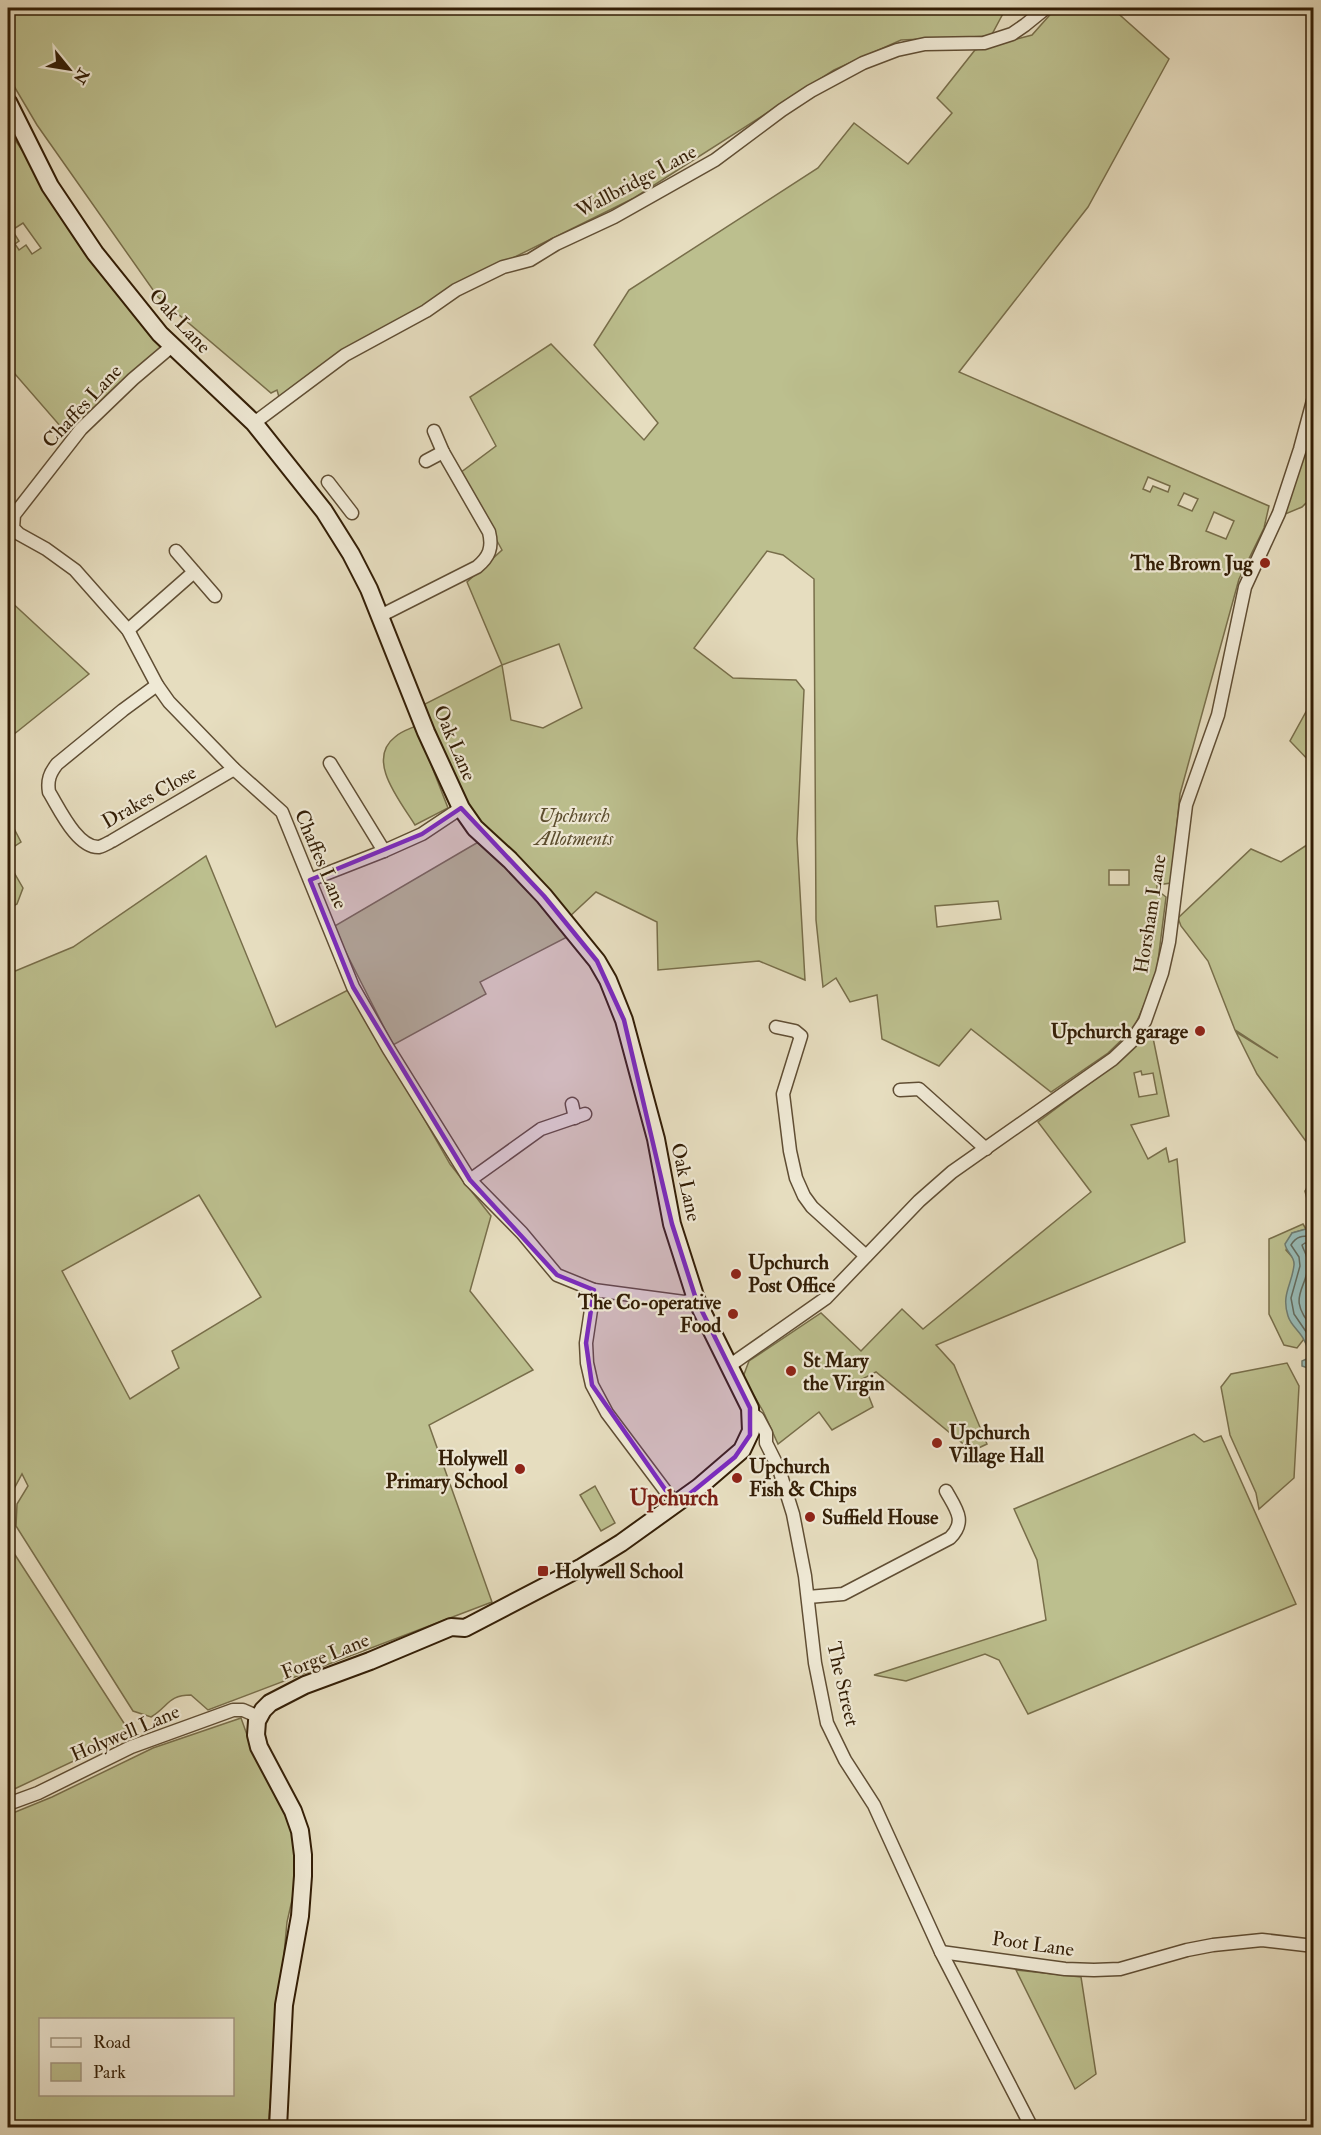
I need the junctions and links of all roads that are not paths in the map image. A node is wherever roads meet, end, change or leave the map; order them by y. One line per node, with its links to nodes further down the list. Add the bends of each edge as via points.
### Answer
1 (1046, 8): 5 (street, Wallbridge Lane, via 1011,34 984,43 925,44 863,63 782,110 715,160 614,217 530,260 503,267 456,290 345,355)
2 (8, 102): 3 (street, Oak Lane, via 65,210 134,304)
3 (172, 346): 5 (street, Oak Lane); 13 (street, Chaffes Lane, via 81,429 14,515)
4 (1314, 397): 28 (street, Horsham Lane, via 1279,513 1245,587 1218,715 1186,805 1169,942 1152,1007 1119,1054)
5 (254, 423): 11 (street, Oak Lane)
6 (434, 431): 7 (street)
7 (443, 452): 8 (street); 17 (street, via 489,532 492,546 486,560 477,567)
8 (426, 460)
9 (328, 482): 10 (street)
10 (340, 497): 11 (street); 12 (street)
11 (324, 511): 17 (street, Oak Lane, via 360,572)
12 (352, 513)
13 (10, 528): 18 (street, Chaffes Lane, via 75,570)
14 (176, 552): 15 (street)
15 (194, 572): 16 (street); 18 (street)
16 (215, 596)
17 (380, 616): 22 (street, Oak Lane)
18 (128, 630): 19 (street, Chaffes Lane)
19 (157, 685): 21 (street, Chaffes Lane); 21 (street, Drakes Close, via 50,773 49,792 77,836 84,843 100,847 112,842)
20 (330, 763): 23 (street)
21 (234, 769): 24 (street, Chaffes Lane, via 282,812)
22 (461, 808): 23 (street, via 422,834); 32 (street, Oak Lane, via 475,828 510,860 572,929 608,980 636,1062 672,1224)
23 (384, 851): 24 (street)
24 (310, 880): 29 (street, Chaffes Lane, via 353,987)
25 (776, 1027): 30 (street, via 801,1036 783,1094 799,1186 815,1210)
26 (900, 1090): 28 (street, via 919,1089)
27 (572, 1104): 29 (street, via 580,1116 541,1130)
28 (986, 1149): 30 (street, Horsham Lane, via 938,1184)
29 (470, 1180): 31 (street, Chaffes Lane, via 556,1275)
30 (866, 1256): 33 (street, Horsham Lane, via 823,1301)
31 (594, 1290): 32 (street, Chaffes Lane, via 684,1302); 38 (street, via 585,1351 593,1389)
32 (696, 1299): 33 (street, Oak Lane)
33 (729, 1366): 34 (street, Oak Lane)
34 (751, 1413): 35 (street, Oak Lane); 36 (street, The Street, via 761,1422)
35 (746, 1443): 36 (street); 38 (street, Forge Lane)
36 (766, 1443): 39 (street, The Street, via 793,1514)
37 (946, 1491): 39 (street, via 960,1520 958,1530 950,1538 843,1594)
38 (676, 1505): 40 (street, Forge Lane, via 582,1567 474,1624 451,1627 306,1685 273,1701)
39 (808, 1597): 43 (street, The Street, via 815,1663 828,1723 844,1760 874,1805)
40 (259, 1717): 41 (street, Holywell Lane, via 233,1710 131,1747); 44 (street, via 258,1743 294,1811 303,1855 300,1916 284,2005)
41 (8, 1804)
42 (1314, 1946): 43 (street, Poot Lane, via 1262,1940 1213,1945 1120,1969 1094,1970)
43 (941, 1952): 45 (street)
44 (278, 2127)
45 (1032, 2127)

